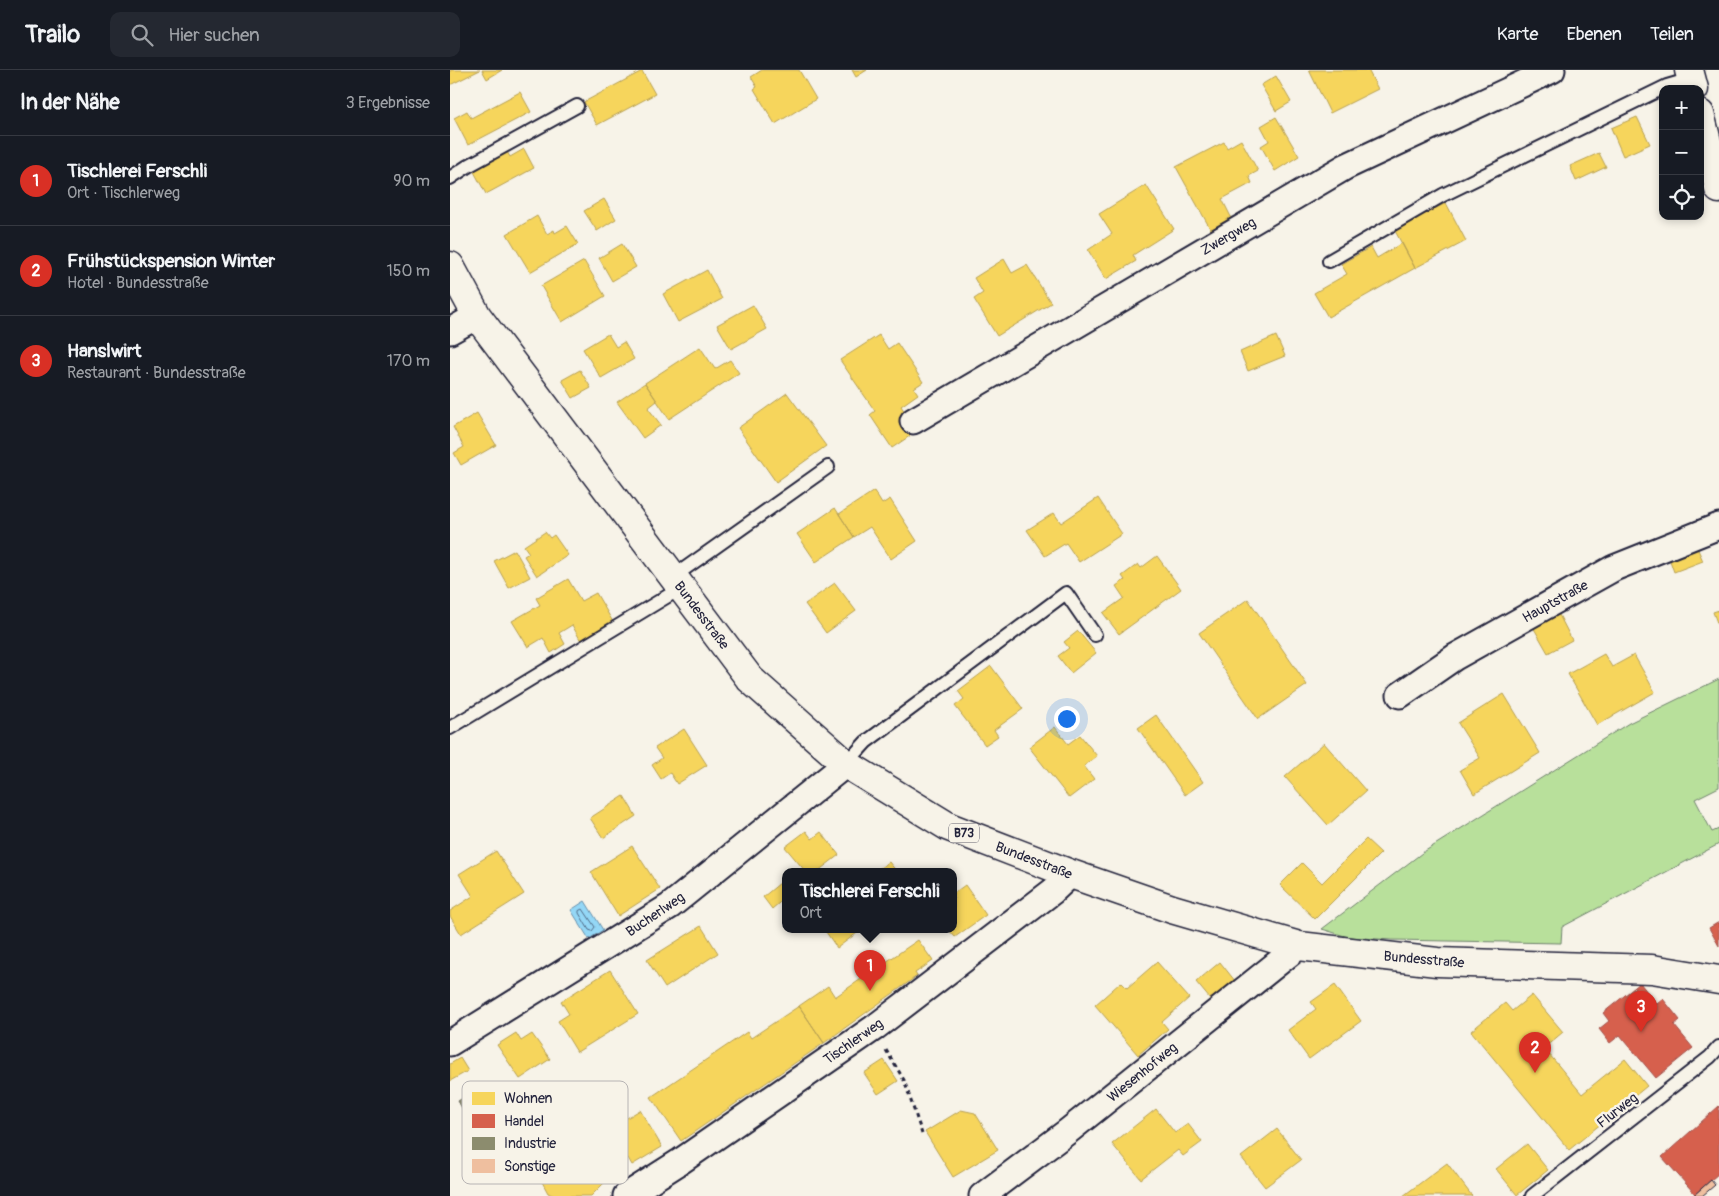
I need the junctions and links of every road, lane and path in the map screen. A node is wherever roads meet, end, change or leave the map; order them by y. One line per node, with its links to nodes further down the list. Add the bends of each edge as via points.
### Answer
1 (1552, 70): 12 (street, Zwergweg, via 1345,167)
2 (1691, 79): 8 (lane, via 1667,86 1442,195)
3 (577, 106): 6 (lane)
4 (1704, 125): 5 (main road)
5 (1716, 159): 7 (main road)
6 (450, 178)
7 (1719, 188)
8 (1328, 260)
9 (450, 266): 10 (main road, Bundesstraße / B73)
10 (478, 316): 11 (street); 15 (main road, Bundesstraße / B73)
11 (450, 331)
12 (913, 421)
13 (828, 467): 15 (lane)
14 (1719, 526): 17 (street, Hauptstraße, via 1614,568 1455,658)
15 (677, 582): 18 (lane); 19 (main road, Bundesstraße / B73, via 750,680)
16 (1096, 635): 19 (lane, via 1066,593 866,742)
17 (1400, 695)
18 (450, 728)
19 (846, 764): 20 (main road, Bundesstraße / B73, via 949,827); 24 (street, Bucherlweg, via 670,906)
20 (1071, 874): 21 (main road, Bundesstraße / B73, via 1172,909); 23 (street, Tischlerweg)
21 (1299, 946): 22 (main road, Bundesstraße / B73, via 1437,962 1652,969); 28 (street, Wiesenhofweg)
22 (1719, 980)
23 (874, 1028): 26 (path, via 904,1080); 27 (street, Tischlerweg)
24 (450, 1044)
25 (1719, 1047): 29 (lane, Flurweg)
26 (922, 1134)
27 (626, 1196)
28 (982, 1196)
29 (1532, 1196)

